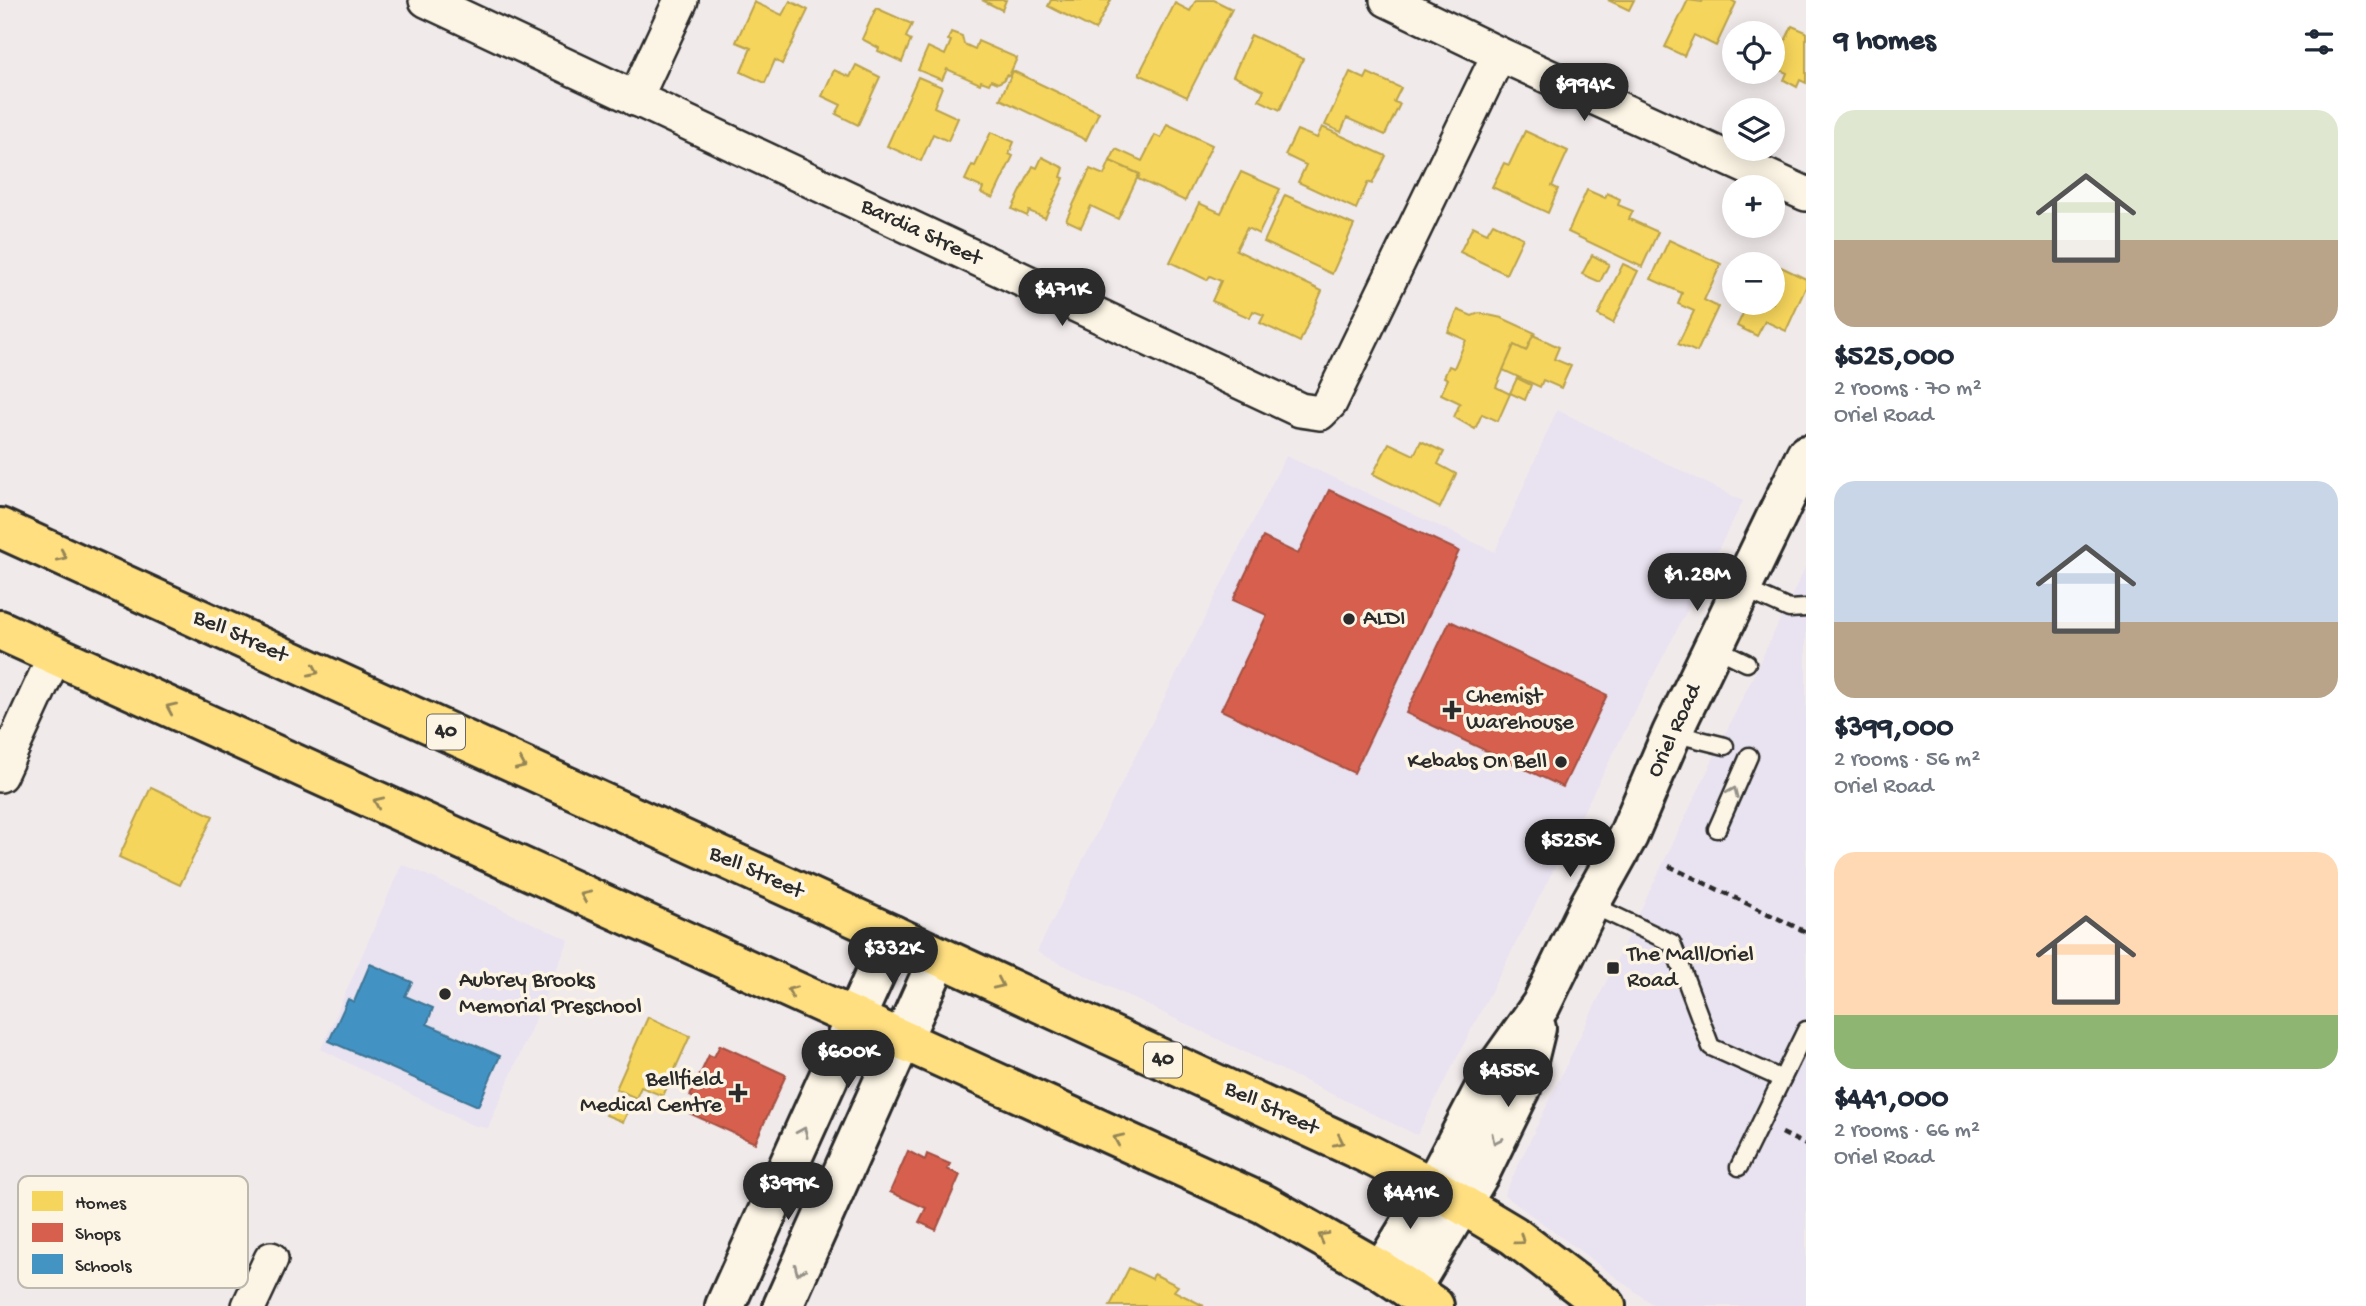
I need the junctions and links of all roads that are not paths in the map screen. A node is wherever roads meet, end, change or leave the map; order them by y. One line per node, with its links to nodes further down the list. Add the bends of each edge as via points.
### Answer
1 (426, 0): 5 (street, Bardia Street)
2 (681, 0): 5 (street)
3 (1387, 0): 4 (street)
4 (1499, 54): 5 (street, Bardia Street, via 1330,403 1320,413 1300,410); 6 (street)
5 (635, 99)
6 (1806, 194)
7 (1806, 455): 9 (street, Oriel Road)
8 (0, 528): 19 (highway, Bell Street / 40, one-way to 19)
9 (1742, 588): 10 (lane, via 1789,609); 13 (street, Oriel Road, via 1730,655)
10 (1806, 608)
11 (0, 630): 12 (highway)
12 (55, 655): 16 (street); 21 (highway, one-way to 12)
13 (1672, 733): 14 (lane); 18 (street, Oriel Road, via 1628,836)
14 (1725, 746)
15 (1749, 756): 17 (lane, one-way to 15)
16 (0, 775)
17 (1717, 829)
18 (1590, 904): 24 (lane, via 1672,943 1710,1047); 26 (street, Oriel Road, via 1541,1005 1492,1074)
19 (893, 934): 20 (highway, Bell Street / 40); 21 (street)
20 (939, 957): 23 (street); 26 (highway, Bell Street / 40, one-way to 26, via 1366,1153)
21 (854, 1019): 23 (highway); 30 (street, one-way to 21)
22 (1806, 1030): 24 (lane)
23 (902, 1041): 28 (highway, one-way to 23, via 1264,1204); 31 (street, one-way to 31)
24 (1782, 1079): 25 (lane)
25 (1740, 1167)
26 (1447, 1196): 28 (street, Oriel Road); 32 (highway, Bell Street / 40, one-way to 32, via 1513,1235)
27 (271, 1259): 29 (street)
28 (1409, 1289)
29 (249, 1306)
30 (725, 1306)
31 (783, 1306)
32 (1606, 1306)

